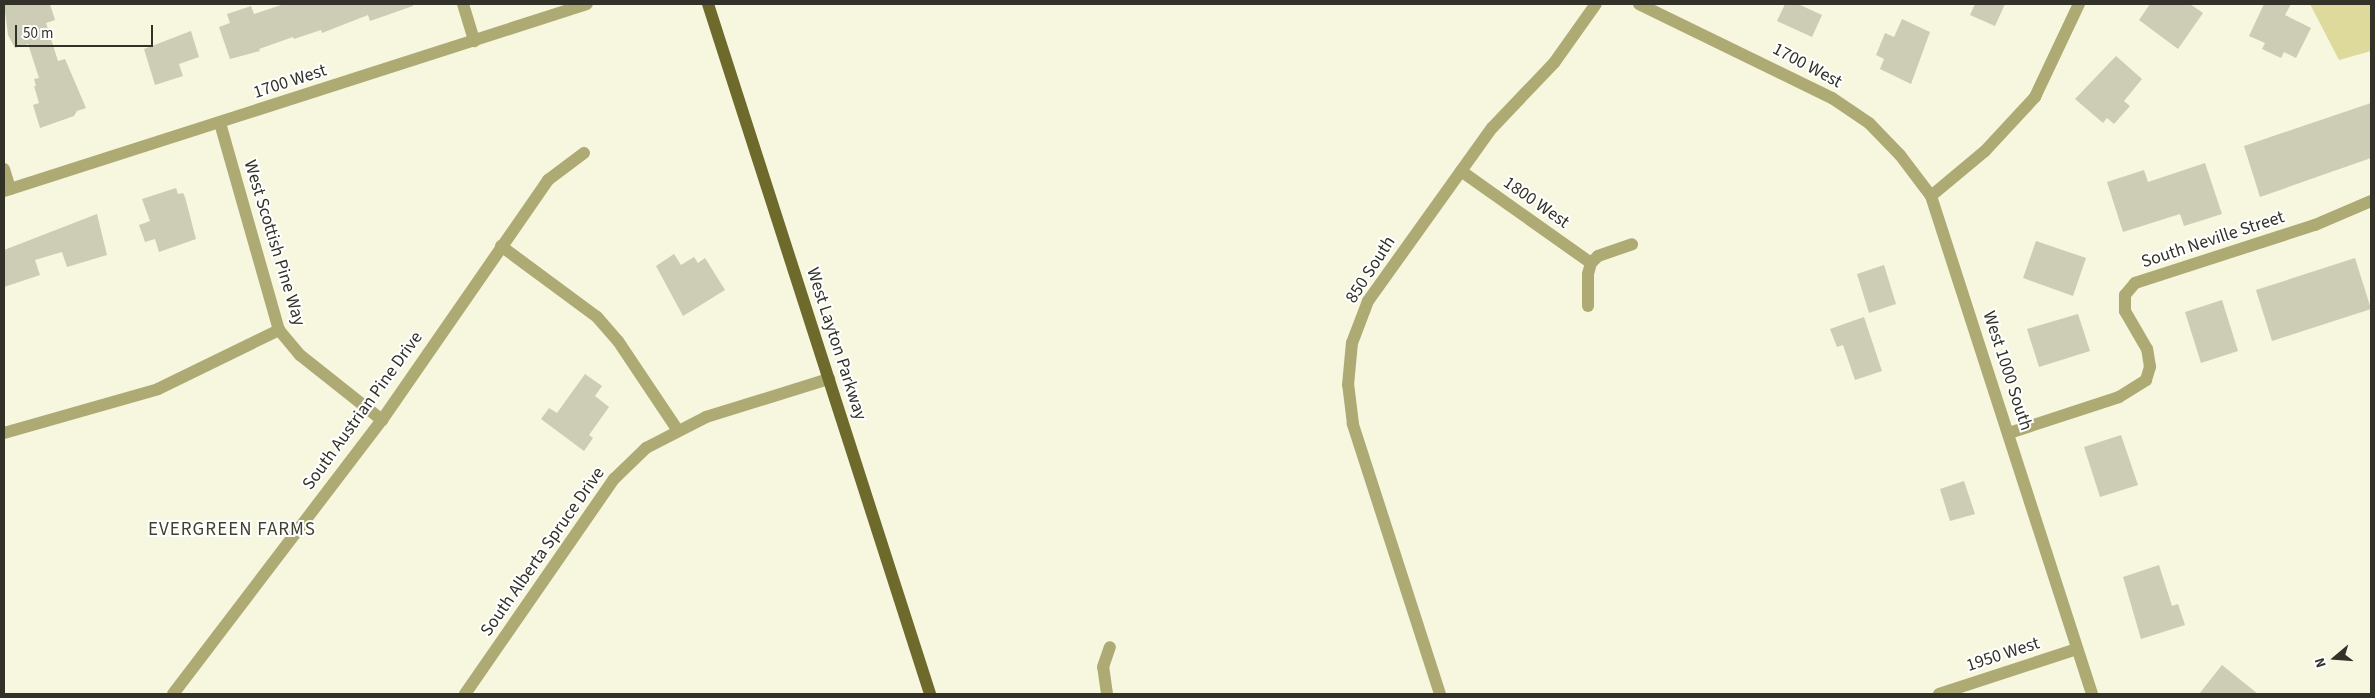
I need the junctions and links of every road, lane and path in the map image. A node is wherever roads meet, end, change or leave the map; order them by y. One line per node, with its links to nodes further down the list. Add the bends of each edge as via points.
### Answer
1 (463, 4): 7 (street)
2 (587, 4): 7 (street, 1700 West)
3 (708, 4): 20 (main road, West Layton Parkway)
4 (1596, 4): 11 (street, 850 South, via 1554,63 1500,117)
5 (1639, 4): 13 (street, 1700 West, via 1763,62 1840,103 1868,122 1900,155)
6 (2078, 4): 13 (street, via 2035,97 1986,151)
7 (474, 41): 8 (street, 1700 West)
8 (220, 123): 12 (street, 1700 West); 19 (street, West Scottish Pine Way)
9 (584, 153): 16 (street, South Austrian Pine Drive, via 548,180)
10 (4, 169): 12 (street)
11 (1461, 171): 17 (street, 1800 West); 31 (street, 850 South, via 1368,301 1352,343 1348,385 1353,424)
12 (7, 190)
13 (1931, 196): 24 (street, West 1000 South)
14 (2371, 201): 24 (street, South Neville Street, via 2315,225 2136,283 2125,295 2125,311 2147,349 2150,367 2146,380 2119,397)
15 (1632, 244): 17 (street, via 1598,256)
16 (501, 246): 21 (street, South Austrian Pine Drive); 22 (street, via 597,317 618,341)
17 (1591, 263): 18 (street)
18 (1588, 306)
19 (279, 330): 21 (street, West Scottish Pine Way, via 300,355); 23 (street, via 158,389)
20 (829, 379): 22 (street, South Alberta Spruce Drive); 29 (main road, West Layton Parkway)
21 (382, 420): 27 (street, South Austrian Pine Drive)
22 (677, 429): 28 (street, South Alberta Spruce Drive, via 646,448 614,479)
23 (4, 433)
24 (2009, 433): 26 (street, West 1000 South)
25 (1110, 647): 30 (street, via 1103,667)
26 (2077, 649): 32 (street, 1950 West); 33 (street, West 1000 South)
27 (173, 694)
28 (465, 694)
29 (930, 694)
30 (1107, 694)
31 (1440, 694)
32 (1939, 694)
33 (2092, 694)

